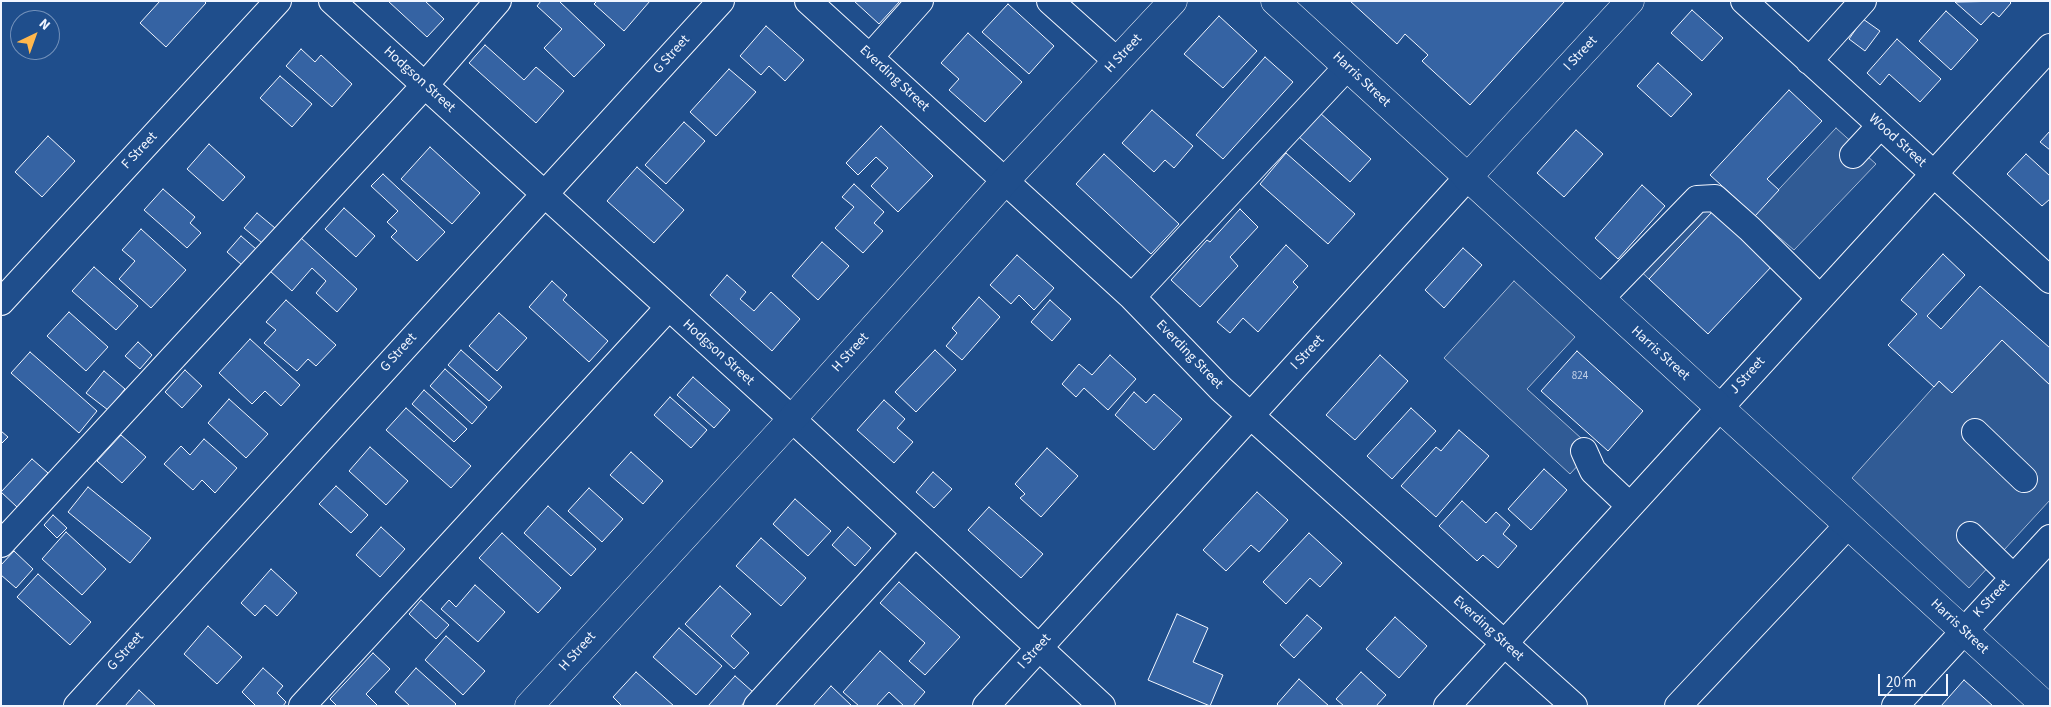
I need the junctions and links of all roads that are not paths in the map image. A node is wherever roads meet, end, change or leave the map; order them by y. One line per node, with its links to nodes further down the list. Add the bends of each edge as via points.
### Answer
1 (278, 1): 31 (street, F Street)
2 (332, 1): 18 (street, Hodgson Street)
3 (498, 1): 18 (street)
4 (721, 1): 26 (street, G Street)
5 (808, 1): 14 (street, Everding Street)
6 (920, 1): 14 (street)
7 (1050, 1): 15 (street)
8 (1173, 1): 15 (main road, H Street)
9 (1275, 1): 17 (main road, Harris Street)
10 (1630, 1): 19 (main road, I Street)
11 (1744, 1): 16 (street, Wood Street)
12 (1862, 1): 16 (street)
13 (2050, 46): 23 (street, J Street)
14 (870, 57): 25 (street, Everding Street)
15 (1117, 61): 25 (main road, H Street)
16 (1809, 61): 20 (street, Wood Street)
17 (1346, 67): 21 (main road, Harris Street); 28 (street)
18 (425, 85): 26 (street, Hodgson Street); 44 (street)
19 (1542, 98): 21 (main road, via 1520,107 1494,133 1476,146 1462,150 1452,149 1440,139); 24 (main road, I Street)
20 (1880, 126): 22 (street); 23 (street, Wood Street)
21 (1413, 128): 24 (main road, Harris Street)
22 (1853, 155)
23 (1934, 174): 27 (street, Wood Street); 29 (street, J Street)
24 (1467, 178): 30 (main road, Harris Street); 34 (street, I Street)
25 (1005, 181): 28 (street, Everding Street); 35 (main road, H Street)
26 (546, 194): 32 (street, Hodgson Street); 49 (street, G Street)
27 (2050, 280)
28 (1132, 297): 34 (street, Everding Street, via 1222,389)
29 (1820, 298): 30 (street, via 1773,242 1715,198 1698,199); 33 (street, J Street)
30 (1600, 299): 33 (main road, Harris Street)
31 (1, 302)
32 (668, 308): 35 (street, Hodgson Street); 50 (street)
33 (1719, 408): 39 (street, J Street); 40 (main road, Harris Street)
34 (1251, 414): 47 (street, Everding Street); 48 (street, I Street)
35 (792, 419): 41 (street, Hodgson Street); 51 (main road, H Street)
36 (1975, 432): 38 (street)
37 (1584, 451): 39 (street, via 1593,471)
38 (2024, 479)
39 (1630, 506): 47 (street, J Street)
40 (1848, 525): 46 (main road, Harris Street); 57 (street)
41 (915, 533): 48 (street, Hodgson Street); 52 (street)
42 (1970, 535): 45 (street)
43 (2050, 538): 45 (street, K Street)
44 (1, 544)
45 (2013, 577): 46 (street, K Street)
46 (1963, 630): 58 (street, K Street); 59 (main road, Harris Street)
47 (1505, 644): 55 (street, J Street); 56 (street, Everding Street)
48 (1039, 648): 53 (street, I Street); 54 (street, Hodgson Street)
49 (77, 706)
50 (302, 706)
51 (529, 706)
52 (757, 706)
53 (986, 706)
54 (1102, 706)
55 (1447, 706)
56 (1574, 706)
57 (1678, 706)
58 (1895, 706)
59 (2046, 706)

